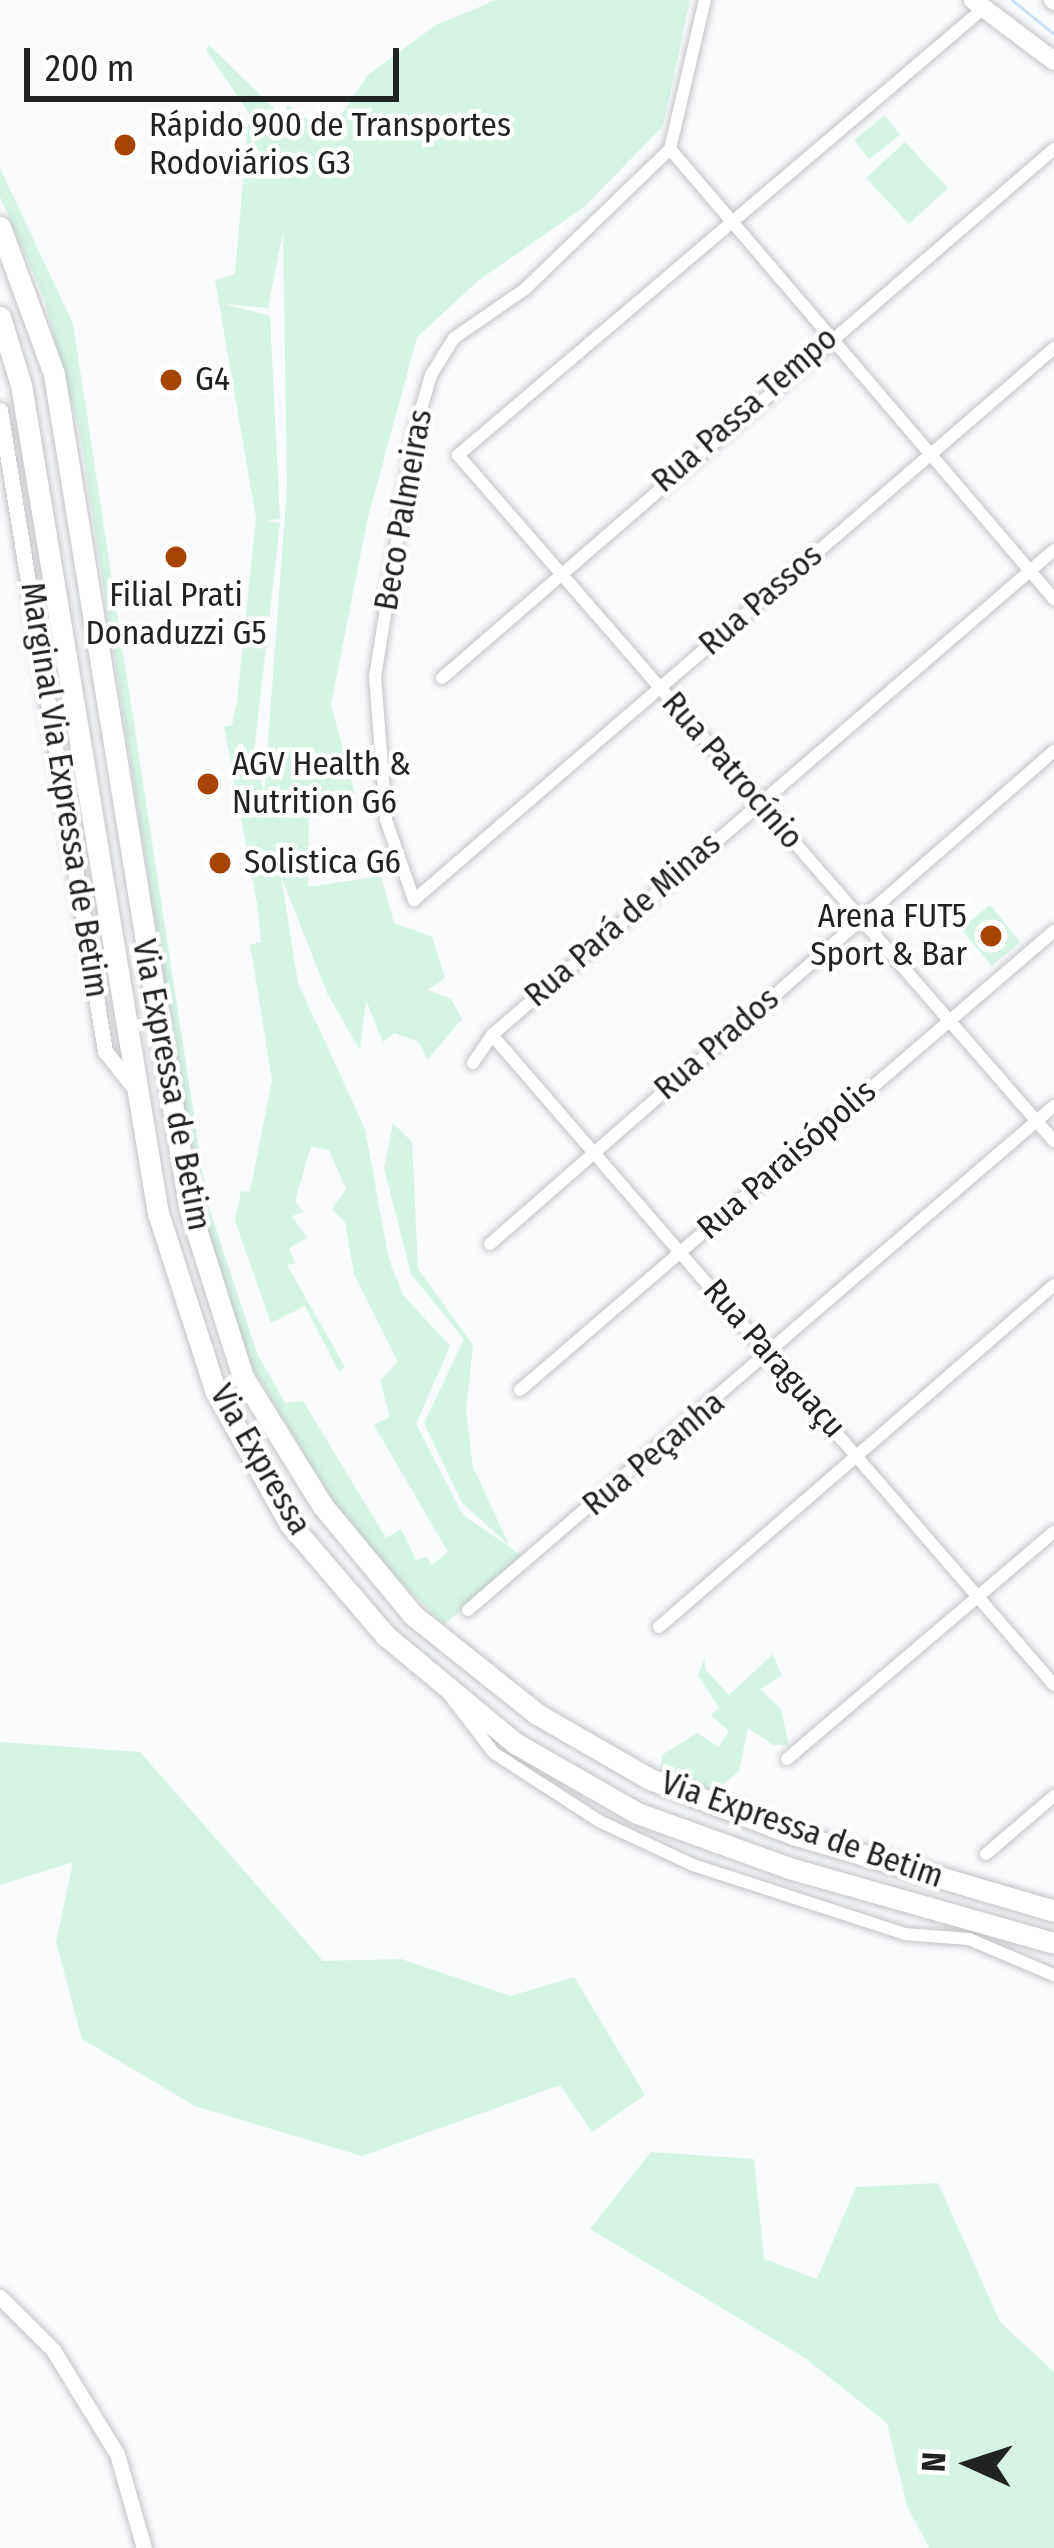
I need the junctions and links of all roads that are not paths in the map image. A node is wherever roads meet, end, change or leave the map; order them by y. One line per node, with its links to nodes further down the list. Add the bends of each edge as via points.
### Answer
1 (705, 0): 4 (street)
2 (979, 3): 3 (main road); 6 (street)
3 (1054, 62)
4 (670, 148): 6 (street); 21 (street, Beco Palmeiras, via 525,289 466,327 431,375 375,676 386,820)
5 (1054, 149): 9 (street, Rua Passa Tempo)
6 (733, 221): 9 (street); 14 (street, Rua Patrocínio, via 458,455)
7 (0, 227): 47 (highway, Via Expressa de Betim, via 54,374 189,1208 243,1377 322,1505 413,1615 538,1714 650,1779 796,1835)
8 (0, 317): 27 (highway, Via Expressa, via 21,385)
9 (831, 336): 12 (street); 14 (street, Rua Passa Tempo)
10 (1054, 348): 12 (street, Rua Passos)
11 (0, 410): 27 (street, Marginal Via Expressa de Betim, via 105,1051)
12 (932, 450): 15 (street); 18 (street, Rua Passos)
13 (1054, 550): 15 (street, Rua Pará de Minas)
14 (561, 568): 17 (street, Rua Passa Tempo); 18 (street, Rua Patrocínio)
15 (1030, 571): 16 (street); 20 (street, Rua Pará de Minas)
16 (1054, 599)
17 (442, 678)
18 (659, 689): 20 (street, Rua Patrocínio); 21 (street, Rua Passos)
19 (1054, 751): 22 (street, Rua Prados)
20 (760, 802): 22 (street, Rua Patrocínio); 25 (street, Rua Pará de Minas)
21 (414, 900)
22 (862, 919): 24 (street, Rua Patrocínio); 31 (street, Rua Prados)
23 (1054, 931): 24 (street, Rua Paraisópolis)
24 (949, 1020): 29 (street, Rua Patrocínio); 33 (street, Rua Paraisópolis)
25 (492, 1035): 26 (street, Rua Pará de Minas); 31 (street, Rua Paraguaçu)
26 (472, 1063)
27 (135, 1089): 42 (highway, Via Expressa, via 158,1214 215,1390 290,1524 386,1636)
28 (1054, 1106): 29 (street, Rua Peçanha)
29 (1037, 1121): 30 (street, Rua Patrocínio); 35 (street, Rua Peçanha)
30 (1054, 1141)
31 (592, 1153): 32 (street, Rua Prados); 33 (street, Rua Paraguaçu)
32 (490, 1244)
33 (680, 1253): 35 (street, Rua Paraguaçu); 36 (street, Rua Paraisópolis)
34 (1054, 1286): 37 (street)
35 (770, 1357): 37 (street, Rua Paraguaçu); 40 (street, Rua Peçanha)
36 (520, 1390)
37 (859, 1454): 39 (street, Rua Paraguaçu); 41 (street)
38 (1054, 1532): 39 (street)
39 (978, 1598): 43 (street, Rua Paraguaçu); 44 (street)
40 (468, 1610)
41 (659, 1627)
42 (444, 1684): 48 (highway, Via Expressa, via 515,1743 637,1813 790,1868); 49 (street, via 459,1715 494,1753 599,1821 693,1865)
43 (1054, 1685)
44 (787, 1759)
45 (1054, 1796): 46 (street)
46 (986, 1854)
47 (1054, 1911)
48 (974, 1919): 49 (street); 50 (highway, Via Expressa)
49 (905, 1934): 51 (street, via 969,1939)
50 (1054, 1942)
51 (1054, 1975)
52 (0, 2296): 53 (street, via 53,2350 117,2454)
53 (144, 2548)

